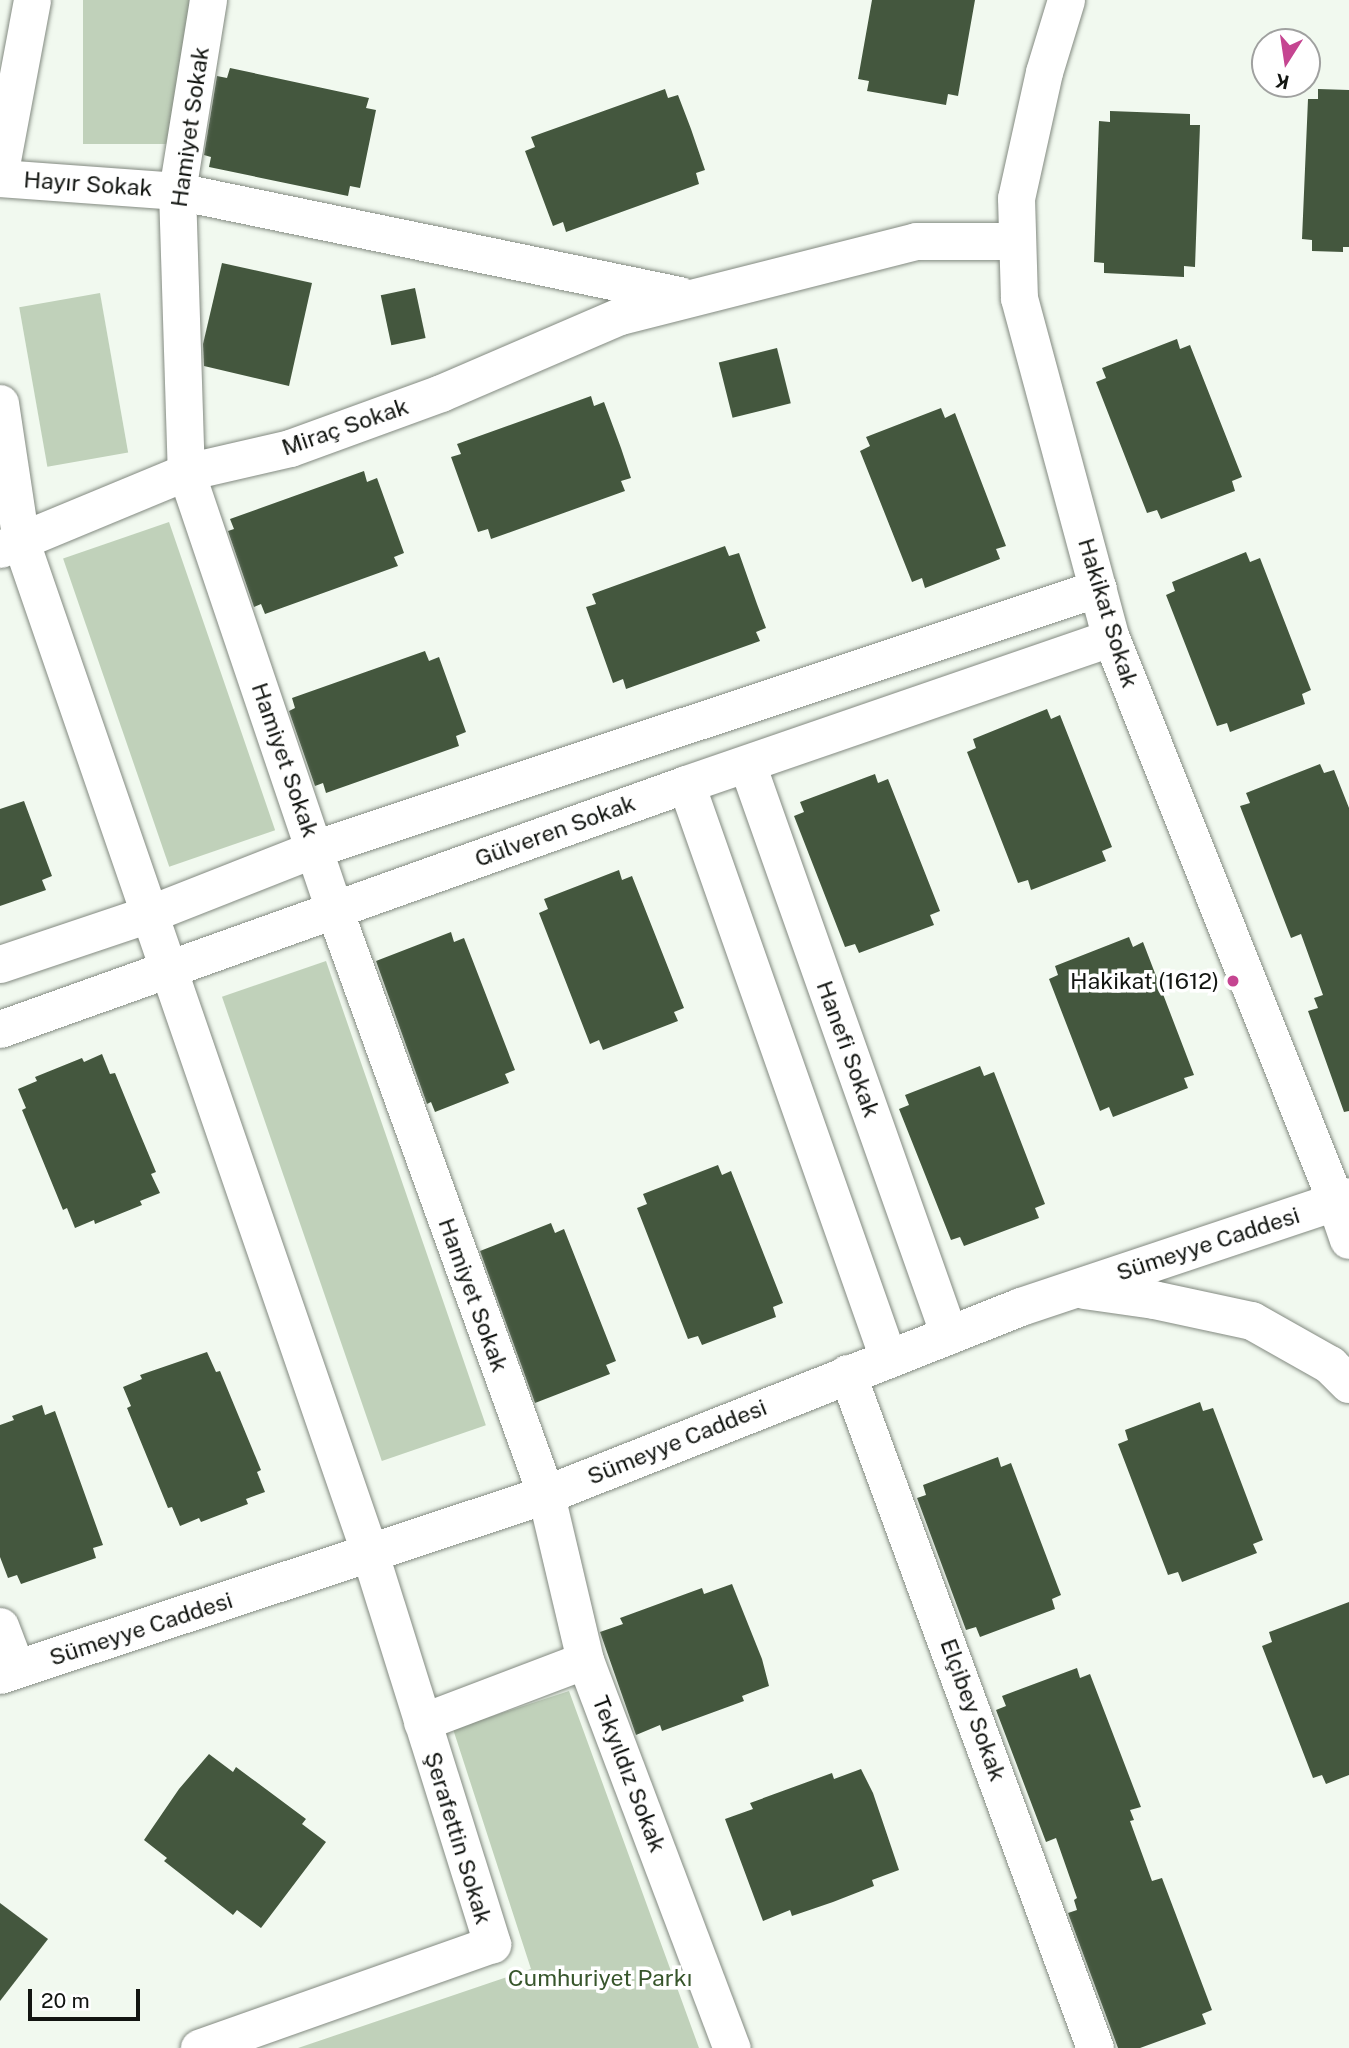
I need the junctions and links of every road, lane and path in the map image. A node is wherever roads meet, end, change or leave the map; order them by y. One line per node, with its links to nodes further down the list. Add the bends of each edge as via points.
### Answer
1 (32, 0): 4 (street)
2 (208, 0): 6 (street, Hamiyet Sokak)
3 (1066, 0): 7 (street, Hakikat Sokak, via 1016,198)
4 (0, 171)
5 (0, 178): 6 (street, Hayır Sokak)
6 (177, 191): 8 (street, Miraç Sokak); 10 (street, Hamiyet Sokak)
7 (1017, 241): 8 (street, Miraç Sokak, via 916,241); 12 (street, Hakikat Sokak, via 1020,298)
8 (687, 297): 10 (street, Miraç Sokak, via 620,316 441,393 290,448)
9 (0, 403): 11 (street, Şerafettin Sokak)
10 (186, 472): 11 (street, Miraç Sokak); 16 (street, Hamiyet Sokak)
11 (9, 529): 18 (street, Şerafettin Sokak)
12 (1098, 588): 13 (street, Hakikat Sokak); 16 (street)
13 (1111, 638): 14 (street, Gülveren Sokak); 22 (street, Hakikat Sokak)
14 (747, 764): 15 (street, Gülveren Sokak); 25 (street, Hanefi Sokak)
15 (686, 784): 17 (street, Gülveren Sokak); 26 (street)
16 (314, 849): 17 (street, Hamiyet Sokak); 18 (street)
17 (335, 912): 20 (street, Gülveren Sokak); 29 (street, Hamiyet Sokak)
18 (149, 914): 19 (street); 20 (street, Şerafettin Sokak)
19 (0, 964)
20 (168, 971): 21 (street, Gülveren Sokak); 30 (street, Şerafettin Sokak)
21 (0, 1029)
22 (1342, 1200): 23 (street); 24 (street, Sümeyye Caddesi)
23 (1349, 1240)
24 (1075, 1289): 25 (street, Sümeyye Caddesi); 28 (street, via 1252,1321 1330,1365)
25 (949, 1335): 26 (street, Sümeyye Caddesi)
26 (888, 1358): 27 (street, Sümeyye Caddesi)
27 (847, 1373): 29 (street, Sümeyye Caddesi); 37 (street, Elçibey Sokak)
28 (1349, 1384)
29 (545, 1494): 30 (street, Sümeyye Caddesi); 32 (street, Tekyıldız Sokak)
30 (370, 1554): 33 (street, Sümeyye Caddesi); 34 (street, Şerafettin Sokak)
31 (0, 1626): 33 (street)
32 (585, 1660): 34 (street); 36 (street, Tekyıldız Sokak)
33 (8, 1672)
34 (422, 1722): 35 (street, Şerafettin Sokak, via 492,1944)
35 (198, 2048)
36 (732, 2048)
37 (1095, 2048)

